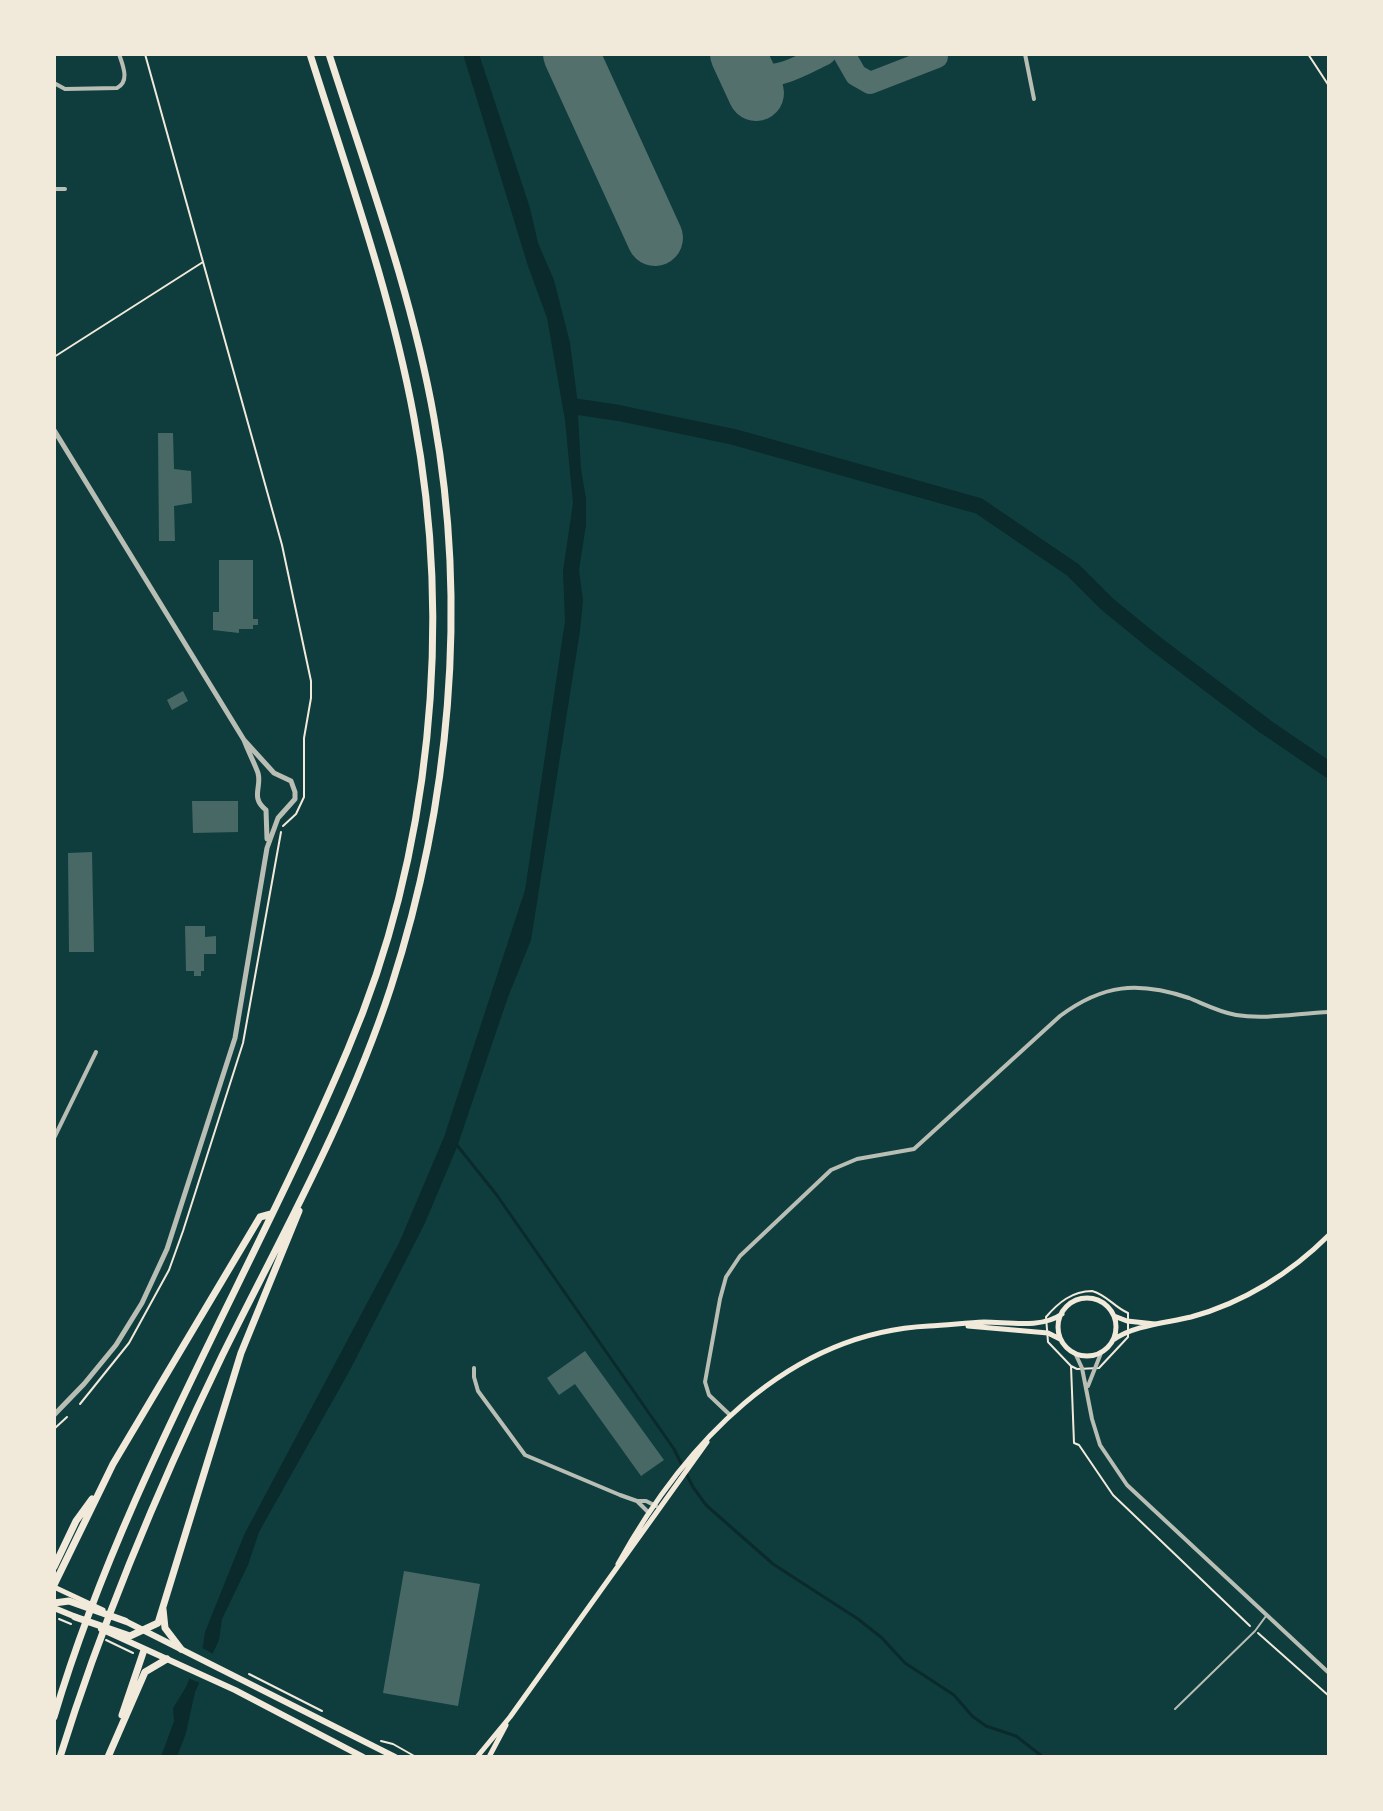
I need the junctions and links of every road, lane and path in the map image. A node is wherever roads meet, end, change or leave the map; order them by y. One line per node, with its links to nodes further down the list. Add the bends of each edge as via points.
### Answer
1 (119, 54): 7 (street, via 124,79 117,88)
2 (145, 54): 12 (path)
3 (310, 54): 27 (highway, via 371,245 408,388 427,515 432,650 418,801 390,928 351,1044)
4 (329, 54): 26 (highway, via 403,288 434,418 449,547 451,631 442,766 417,895 381,1016)
5 (1025, 54): 9 (street)
6 (1308, 54): 8 (path)
7 (56, 85)
8 (1329, 86)
9 (1034, 99)
10 (54, 189): 11 (street)
11 (65, 189)
12 (204, 261): 13 (path); 18 (path, via 282,545 311,681)
13 (54, 357)
14 (54, 423): 15 (street)
15 (55, 432): 16 (street)
16 (244, 740): 17 (street); 19 (street)
17 (274, 773): 19 (street); 21 (street, via 286,776 294,786 292,805)
18 (304, 779)
19 (259, 782): 20 (street, via 257,800)
20 (266, 810): 21 (street); 22 (street)
21 (281, 812): 22 (street)
22 (267, 848): 46 (street, via 235,1038 167,1249 116,1345)
23 (1329, 1012): 47 (street, via 1237,1015 1136,987 1107,990 1078,1002 914,1149 857,1159 831,1170 740,1256 726,1277 705,1382 709,1395)
24 (96, 1052): 25 (street)
25 (54, 1138)
26 (314, 1172): 60 (highway, via 241,1353); 78 (highway, via 194,1415 115,1597)
27 (271, 1214): 51 (highway, via 260,1217); 74 (highway, via 159,1446 98,1589)
28 (1329, 1235): 33 (main road, via 1289,1269 1238,1300)
29 (1062, 1314): 30 (main road, via 1073,1303 1088,1299 1103,1303); 31 (main road); 37 (main road)
30 (1114, 1315): 32 (main road); 38 (main road)
31 (1047, 1321): 32 (path, via 1046,1315 1063,1300 1084,1291 1106,1296 1128,1313); 34 (main road); 35 (path)
32 (1127, 1321): 33 (main road); 36 (path)
33 (1158, 1324): 36 (main road)
34 (959, 1325): 35 (main road); 47 (main road, via 899,1329 840,1345 781,1374)
35 (1048, 1333): 37 (main road); 41 (path, via 1048,1342)
36 (1127, 1333): 38 (main road); 42 (path, via 1099,1368)
37 (1062, 1340): 39 (main road)
38 (1113, 1340): 40 (main road)
39 (1075, 1353): 40 (main road); 44 (street)
40 (1101, 1353): 42 (street)
41 (1071, 1366): 44 (path); 65 (path, via 1074,1443 1113,1495)
42 (1094, 1367): 44 (path); 45 (street)
43 (474, 1368): 52 (street, via 478,1391 525,1455)
44 (1082, 1368): 45 (street)
45 (1087, 1388): 61 (street, via 1100,1445 1111,1465)
46 (54, 1415)
47 (730, 1415): 50 (main road)
48 (67, 1417): 49 (path)
49 (54, 1429)
50 (681, 1473): 53 (main road); 54 (main road)
51 (99, 1492): 57 (highway, via 76,1521); 58 (highway)
52 (637, 1501): 53 (street); 55 (street)
53 (656, 1504): 54 (street); 55 (main road)
54 (658, 1513): 55 (street); 56 (main road)
55 (649, 1514): 56 (main road)
56 (618, 1564): 75 (main road)
57 (54, 1567)
58 (54, 1586): 63 (main road)
59 (54, 1605): 62 (main road); 63 (highway, via 69,1601)
60 (163, 1607): 64 (highway, via 156,1625); 66 (highway, via 165,1628)
61 (1266, 1615): 65 (lane); 70 (street)
62 (75, 1617): 64 (highway, via 130,1636); 67 (main road)
63 (125, 1621): 64 (main road)
64 (144, 1631): 66 (main road); 67 (main road)
65 (1255, 1631): 71 (path); 72 (lane)
66 (181, 1649): 81 (main road)
67 (144, 1650): 68 (main road); 77 (highway)
68 (167, 1659): 77 (highway, via 145,1672); 80 (main road)
69 (244, 1672): 73 (path)
70 (1329, 1673)
71 (1329, 1696)
72 (1175, 1709)
73 (330, 1715)
74 (54, 1717)
75 (510, 1717): 83 (main road); 84 (main road)
76 (382, 1742): 82 (path)
77 (112, 1748): 79 (highway)
78 (60, 1757)
79 (108, 1757)
80 (363, 1757)
81 (395, 1757)
82 (416, 1757)
83 (477, 1757)
84 (489, 1757)

